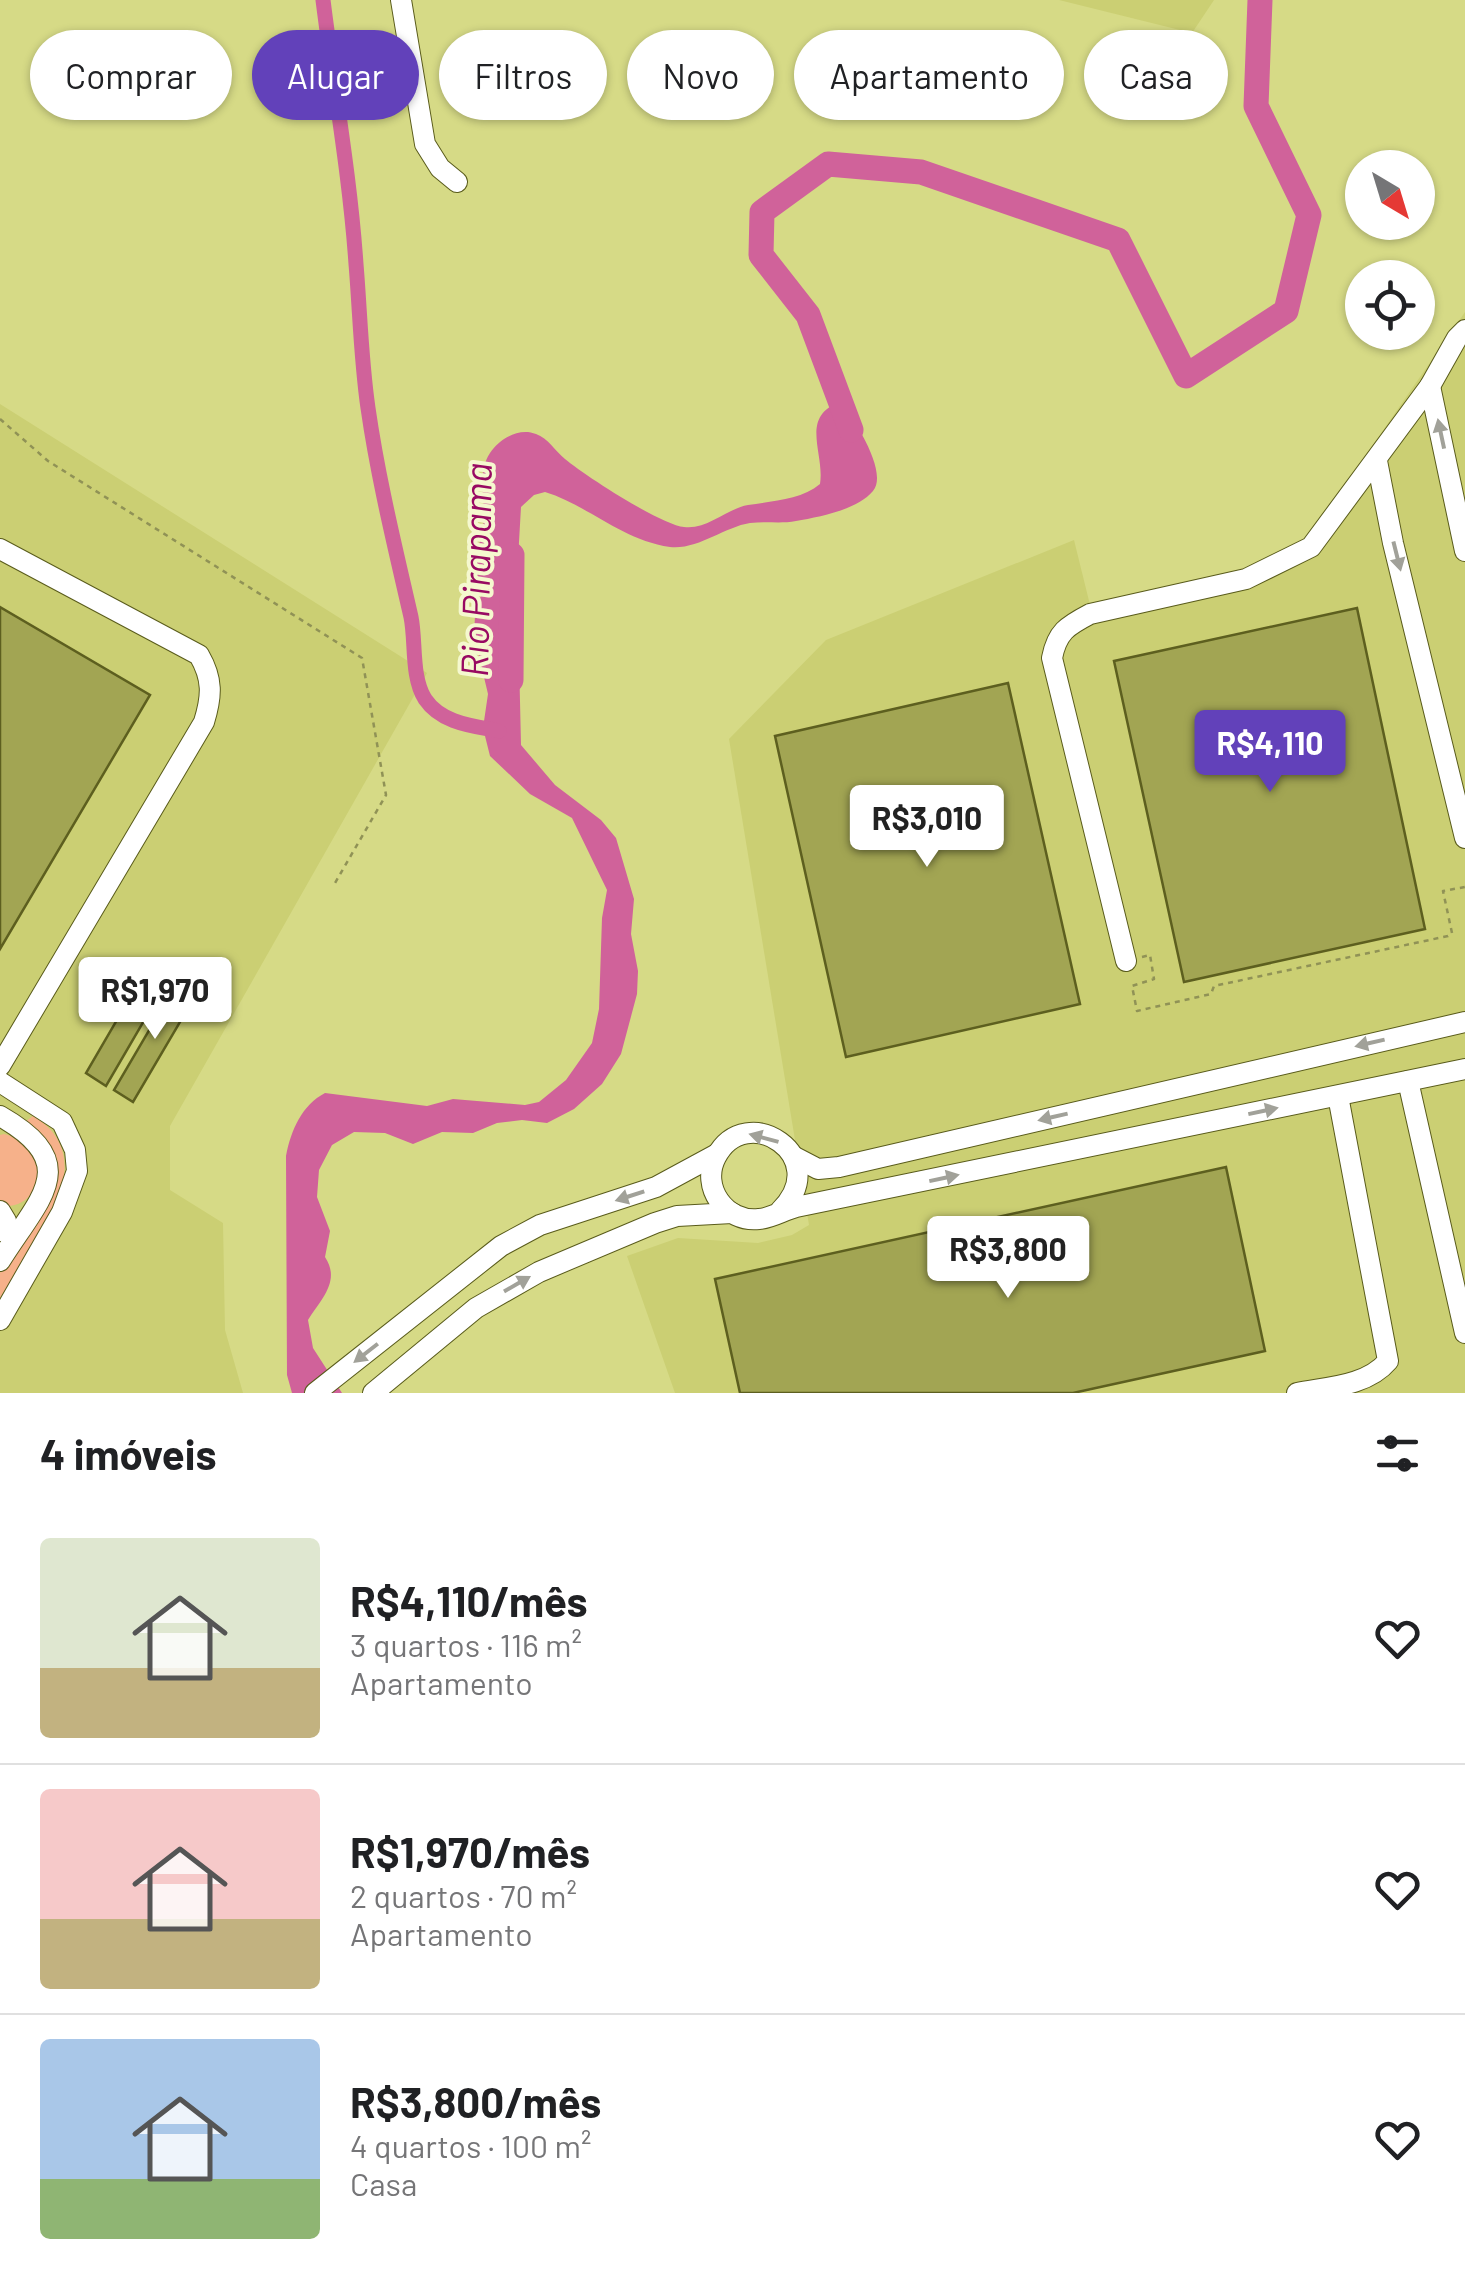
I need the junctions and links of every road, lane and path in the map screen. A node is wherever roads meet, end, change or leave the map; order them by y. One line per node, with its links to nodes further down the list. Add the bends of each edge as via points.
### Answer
1 (400, 0): 2 (lane, via 425,144)
2 (457, 182)
3 (1465, 330): 4 (lane)
4 (1430, 386): 6 (lane); 8 (lane, one-way to 4)
5 (0, 418): 10 (path, via 48,461 362,658 386,795)
6 (1377, 460): 9 (lane, one-way to 9); 12 (lane, via 1312,546 1279,565 1246,579 1090,614 1055,640 1052,658)
7 (0, 549): 14 (lane, via 199,655 212,695 204,722)
8 (1465, 551)
9 (1465, 838)
10 (335, 882)
11 (1465, 887): 12 (path, via 1444,891 1448,936 1214,986 1211,994 1137,1010 1132,986 1154,979 1150,955)
12 (1126, 962)
13 (1465, 1022): 21 (lane, one-way to 21, via 839,1168 818,1169)
14 (0, 1066)
15 (1465, 1068): 16 (lane)
16 (1408, 1081): 18 (lane); 28 (lane)
17 (0, 1082): 27 (lane, via 62,1122 77,1172 62,1212)
18 (1338, 1096): 23 (lane, one-way to 18); 31 (lane, via 1388,1361 1366,1379)
19 (0, 1116): 26 (lane, via 30,1133 49,1163 40,1198)
20 (717, 1154): 21 (lane, one-way to 20, via 775,1138 750,1133); 24 (lane, via 714,1193); 29 (lane, one-way to 29, via 656,1188 581,1210 501,1246)
21 (793, 1156): 23 (lane, via 798,1180)
22 (0, 1211): 25 (lane, via 6,1221)
23 (780, 1211): 24 (lane, via 756,1220)
24 (732, 1214): 30 (lane, one-way to 24, via 476,1308 539,1272 677,1216)
25 (0, 1231)
26 (0, 1261)
27 (0, 1320)
28 (1465, 1333)
29 (315, 1393)
30 (373, 1393)
31 (1297, 1393)

